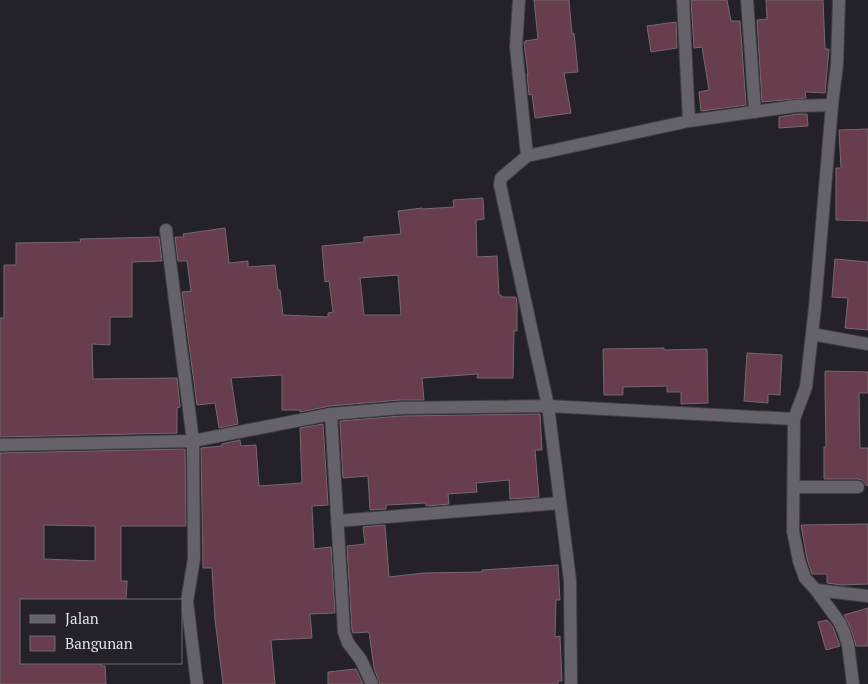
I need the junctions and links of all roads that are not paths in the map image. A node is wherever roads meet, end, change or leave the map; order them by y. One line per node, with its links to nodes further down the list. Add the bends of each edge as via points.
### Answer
1 (519, 0): 8 (street, via 516,47)
2 (683, 0): 7 (street)
3 (746, 0): 6 (street)
4 (839, 0): 5 (street)
5 (832, 105): 6 (street); 10 (street)
6 (755, 112): 7 (street)
7 (689, 121): 8 (street)
8 (527, 156): 12 (street, via 501,178 500,185)
9 (166, 230): 15 (street)
10 (812, 333): 11 (street); 14 (street, via 806,387)
11 (868, 344)
12 (548, 406): 13 (street, via 401,408); 14 (street); 19 (street)
13 (331, 414): 15 (street); 20 (street)
14 (794, 419): 18 (street)
15 (193, 441): 16 (street); 23 (street, via 194,559 187,601)
16 (0, 445)
17 (858, 486): 18 (street)
18 (794, 487): 21 (street, via 793,531 799,561 805,578)
19 (560, 504): 20 (street); 25 (street, via 570,580)
20 (338, 521): 24 (street, via 344,632 348,643 362,660)
21 (816, 590): 22 (street); 26 (street, via 844,632)
22 (868, 596)
23 (197, 684)
24 (372, 684)
25 (571, 684)
26 (853, 684)

